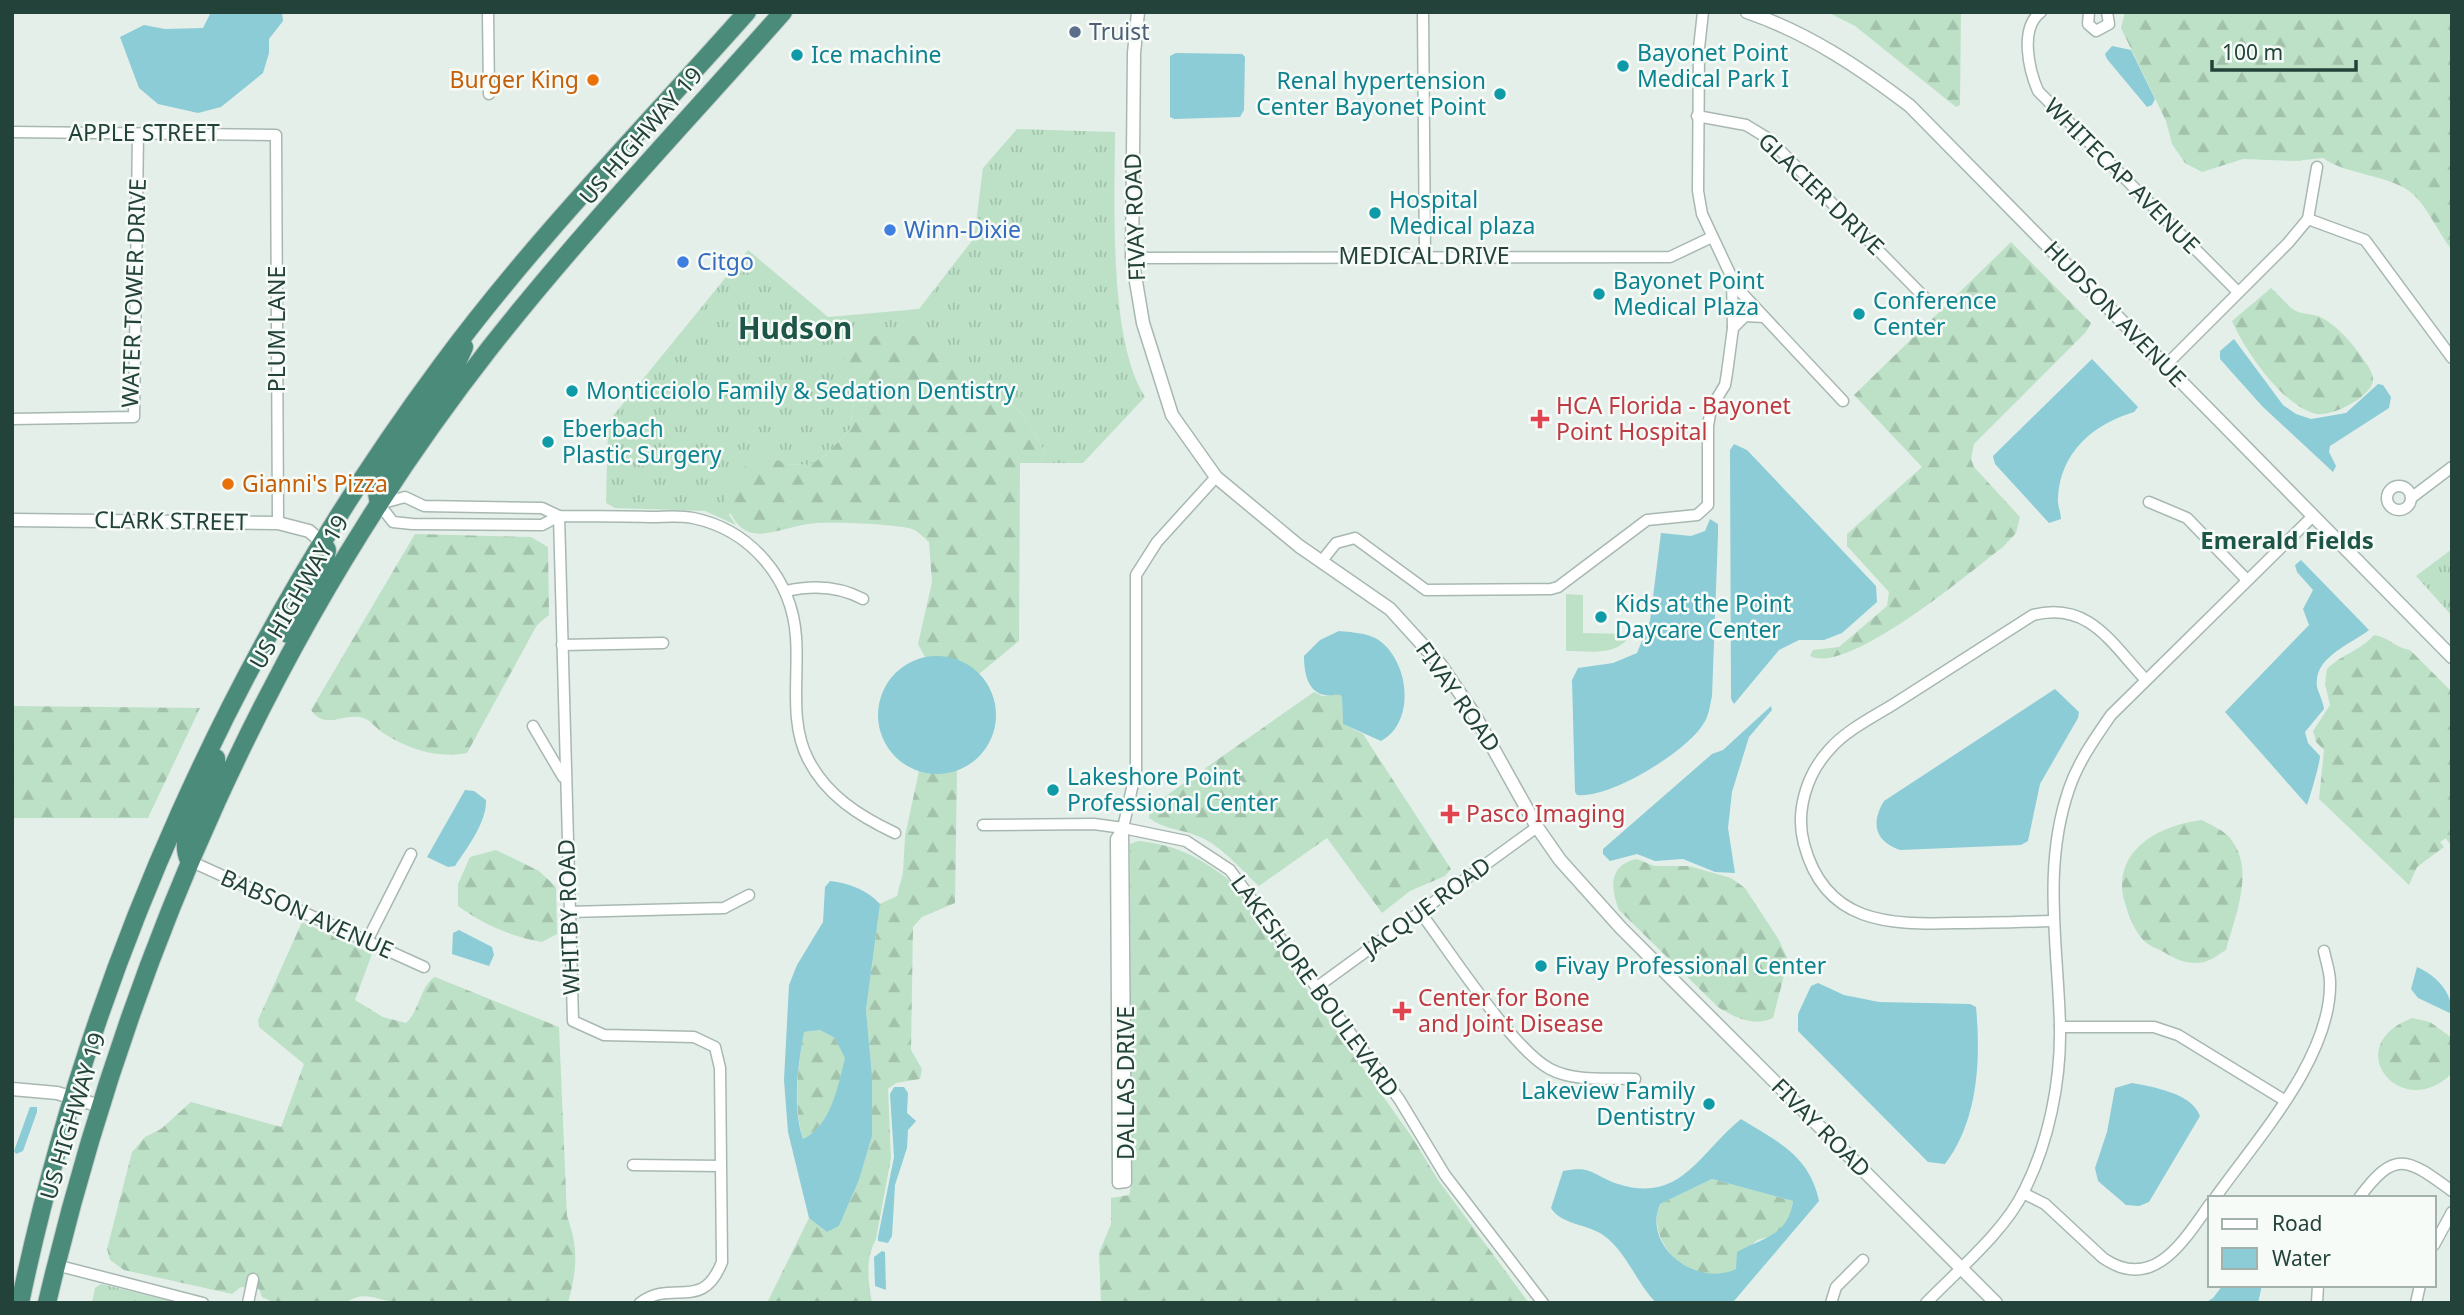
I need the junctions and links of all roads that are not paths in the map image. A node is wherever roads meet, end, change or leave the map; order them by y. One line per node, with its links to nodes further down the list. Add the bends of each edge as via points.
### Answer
1 (488, 12): 11 (street)
2 (747, 12): 25 (highway, US HIGHWAY 19)
3 (783, 12): 35 (highway, US HIGHWAY 19, via 522,307)
4 (1138, 12): 20 (street, FIVAY ROAD)
5 (1423, 12): 19 (street)
6 (1703, 12): 12 (street)
7 (1748, 12): 28 (street, HUDSON AVENUE, via 1818,43 1910,106)
8 (2041, 12): 22 (street, WHITECAP AVENUE, via 2029,31 2031,76 2038,91)
9 (2089, 12): 10 (street, via 2088,24 2096,31 2109,24)
10 (2107, 12)
11 (489, 94)
12 (1697, 116): 18 (street, via 1698,191); 23 (street, GLACIER DRIVE, via 1746,125 1769,139)
13 (12, 132): 14 (street, APPLE STREET)
14 (138, 134): 15 (street, APPLE STREET); 30 (street, WATER TOWER DRIVE, via 134,417)
15 (276, 135): 39 (street, PLUM LANE)
16 (2317, 167): 17 (street)
17 (2308, 219): 22 (street); 27 (street, via 2365,240)
18 (1712, 237): 19 (street, MEDICAL DRIVE, via 1670,257); 21 (street)
19 (1425, 256): 20 (street, MEDICAL DRIVE)
20 (1132, 258): 32 (street, FIVAY ROAD, via 1143,323 1172,415)
21 (1732, 278): 24 (street); 26 (street)
22 (2237, 291): 28 (street)
23 (1929, 302)
24 (1764, 317): 26 (street, via 1745,316); 29 (street)
25 (475, 322): 35 (highway, via 451,376 381,477); 40 (highway, US HIGHWAY 19, via 396,428)
26 (1733, 328): 41 (street, via 1725,385 1709,418 1708,505 1697,515 1647,520 1551,589 1426,590 1355,538 1336,543)
27 (2452, 358)
28 (2166, 366): 37 (street, HUDSON AVENUE)
29 (1843, 401)
30 (12, 419)
31 (2452, 467): 33 (street)
32 (1216, 477): 41 (street, FIVAY ROAD); 55 (street, via 1157,542 1136,575 1136,770)
33 (2411, 498)
34 (2149, 502): 42 (street, via 2187,518)
35 (379, 504): 36 (street, via 405,497 424,506 542,508); 36 (street, via 393,522 412,524 542,525); 49 (highway, US HIGHWAY 19)
36 (559, 516): 43 (street, via 692,518 717,526 763,555); 46 (street, WHITBY ROAD)
37 (2312, 517): 42 (street); 47 (street, HUDSON AVENUE)
38 (12, 520): 39 (street, CLARK STREET)
39 (278, 523): 40 (street, CLARK STREET, via 309,531)
40 (323, 543): 49 (highway, via 327,560 286,636); 51 (highway, US HIGHWAY 19)
41 (1321, 562): 54 (street, FIVAY ROAD, via 1391,609 1440,664 1479,721)
42 (2247, 580): 48 (street)
43 (786, 591): 44 (street, via 841,589); 56 (street, via 796,635 797,720 807,758 832,793 862,818)
44 (863, 599)
45 (663, 643): 46 (street)
46 (562, 645): 52 (street, WHITBY ROAD)
47 (2452, 657)
48 (2145, 679): 62 (street, via 2091,743 2069,788 2053,866); 62 (street, via 2089,621 2071,612 2052,610 2034,615 1830,748 1806,789 1801,814 1810,864 1846,907 1876,921 1901,925)
49 (271, 691): 58 (highway, US HIGHWAY 19)
50 (533, 726): 52 (street)
51 (216, 740): 58 (highway, via 216,767 188,831); 70 (highway, US HIGHWAY 19, via 139,913)
52 (565, 779): 60 (street, WHITBY ROAD)
53 (983, 825): 55 (street, LAKESHORE BOULEVARD)
54 (1537, 827): 61 (street, JACQUE ROAD); 84 (street, FIVAY ROAD, via 1621,928)
55 (1123, 828): 55 (street, DALLAS DRIVE, via 1116,839 1118,1183 1126,1182); 66 (street, LAKESHORE BOULEVARD, via 1186,841 1230,870)
56 (895, 833)
57 (411, 854): 63 (street)
58 (190, 861): 63 (street, BABSON AVENUE); 72 (highway, US HIGHWAY 19, via 137,995)
59 (749, 895): 60 (street, via 724,908)
60 (568, 912): 74 (street, WHITBY ROAD, via 573,1021 604,1035 694,1037 715,1047 720,1068)
61 (1420, 912): 66 (street, JACQUE ROAD); 68 (street, via 1523,1048 1550,1069 1570,1076)
62 (2053, 921): 67 (street)
63 (367, 941): 65 (street, BABSON AVENUE)
64 (2323, 951): 71 (street, via 2330,981 2322,1029 2312,1057)
65 (424, 967)
66 (1317, 987): 91 (street, LAKESHORE BOULEVARD, via 1399,1099 1445,1175)
67 (2060, 1027): 71 (street, via 2154,1027 2178,1035); 76 (street, via 2049,1121)
68 (1635, 1079)
69 (12, 1089): 70 (street)
70 (74, 1098): 72 (street); 86 (highway, US HIGHWAY 19)
71 (2284, 1100): 77 (street)
72 (100, 1106): 83 (highway, US HIGHWAY 19)
73 (633, 1166): 74 (street)
74 (720, 1166): 90 (street, WHITBY ROAD, via 722,1262 715,1281 699,1291 652,1294)
75 (2452, 1191): 78 (street, via 2421,1168 2404,1163 2388,1166 2376,1175)
76 (2024, 1193): 79 (street, via 2045,1204 2103,1258 2131,1269 2167,1259); 84 (street)
77 (2216, 1196)
78 (2360, 1196)
79 (2208, 1207)
80 (2452, 1212): 81 (street)
81 (2436, 1241)
82 (1863, 1261): 92 (street, via 1836,1287)
83 (56, 1265): 87 (highway, US HIGHWAY 19); 88 (street)
84 (1961, 1268): 93 (street); 94 (street, FIVAY ROAD)
85 (253, 1279): 89 (street)
86 (20, 1303)
87 (47, 1303)
88 (204, 1303)
89 (248, 1303)
90 (640, 1303)
91 (1543, 1303)
92 (1831, 1303)
93 (1926, 1303)
94 (1996, 1303)

